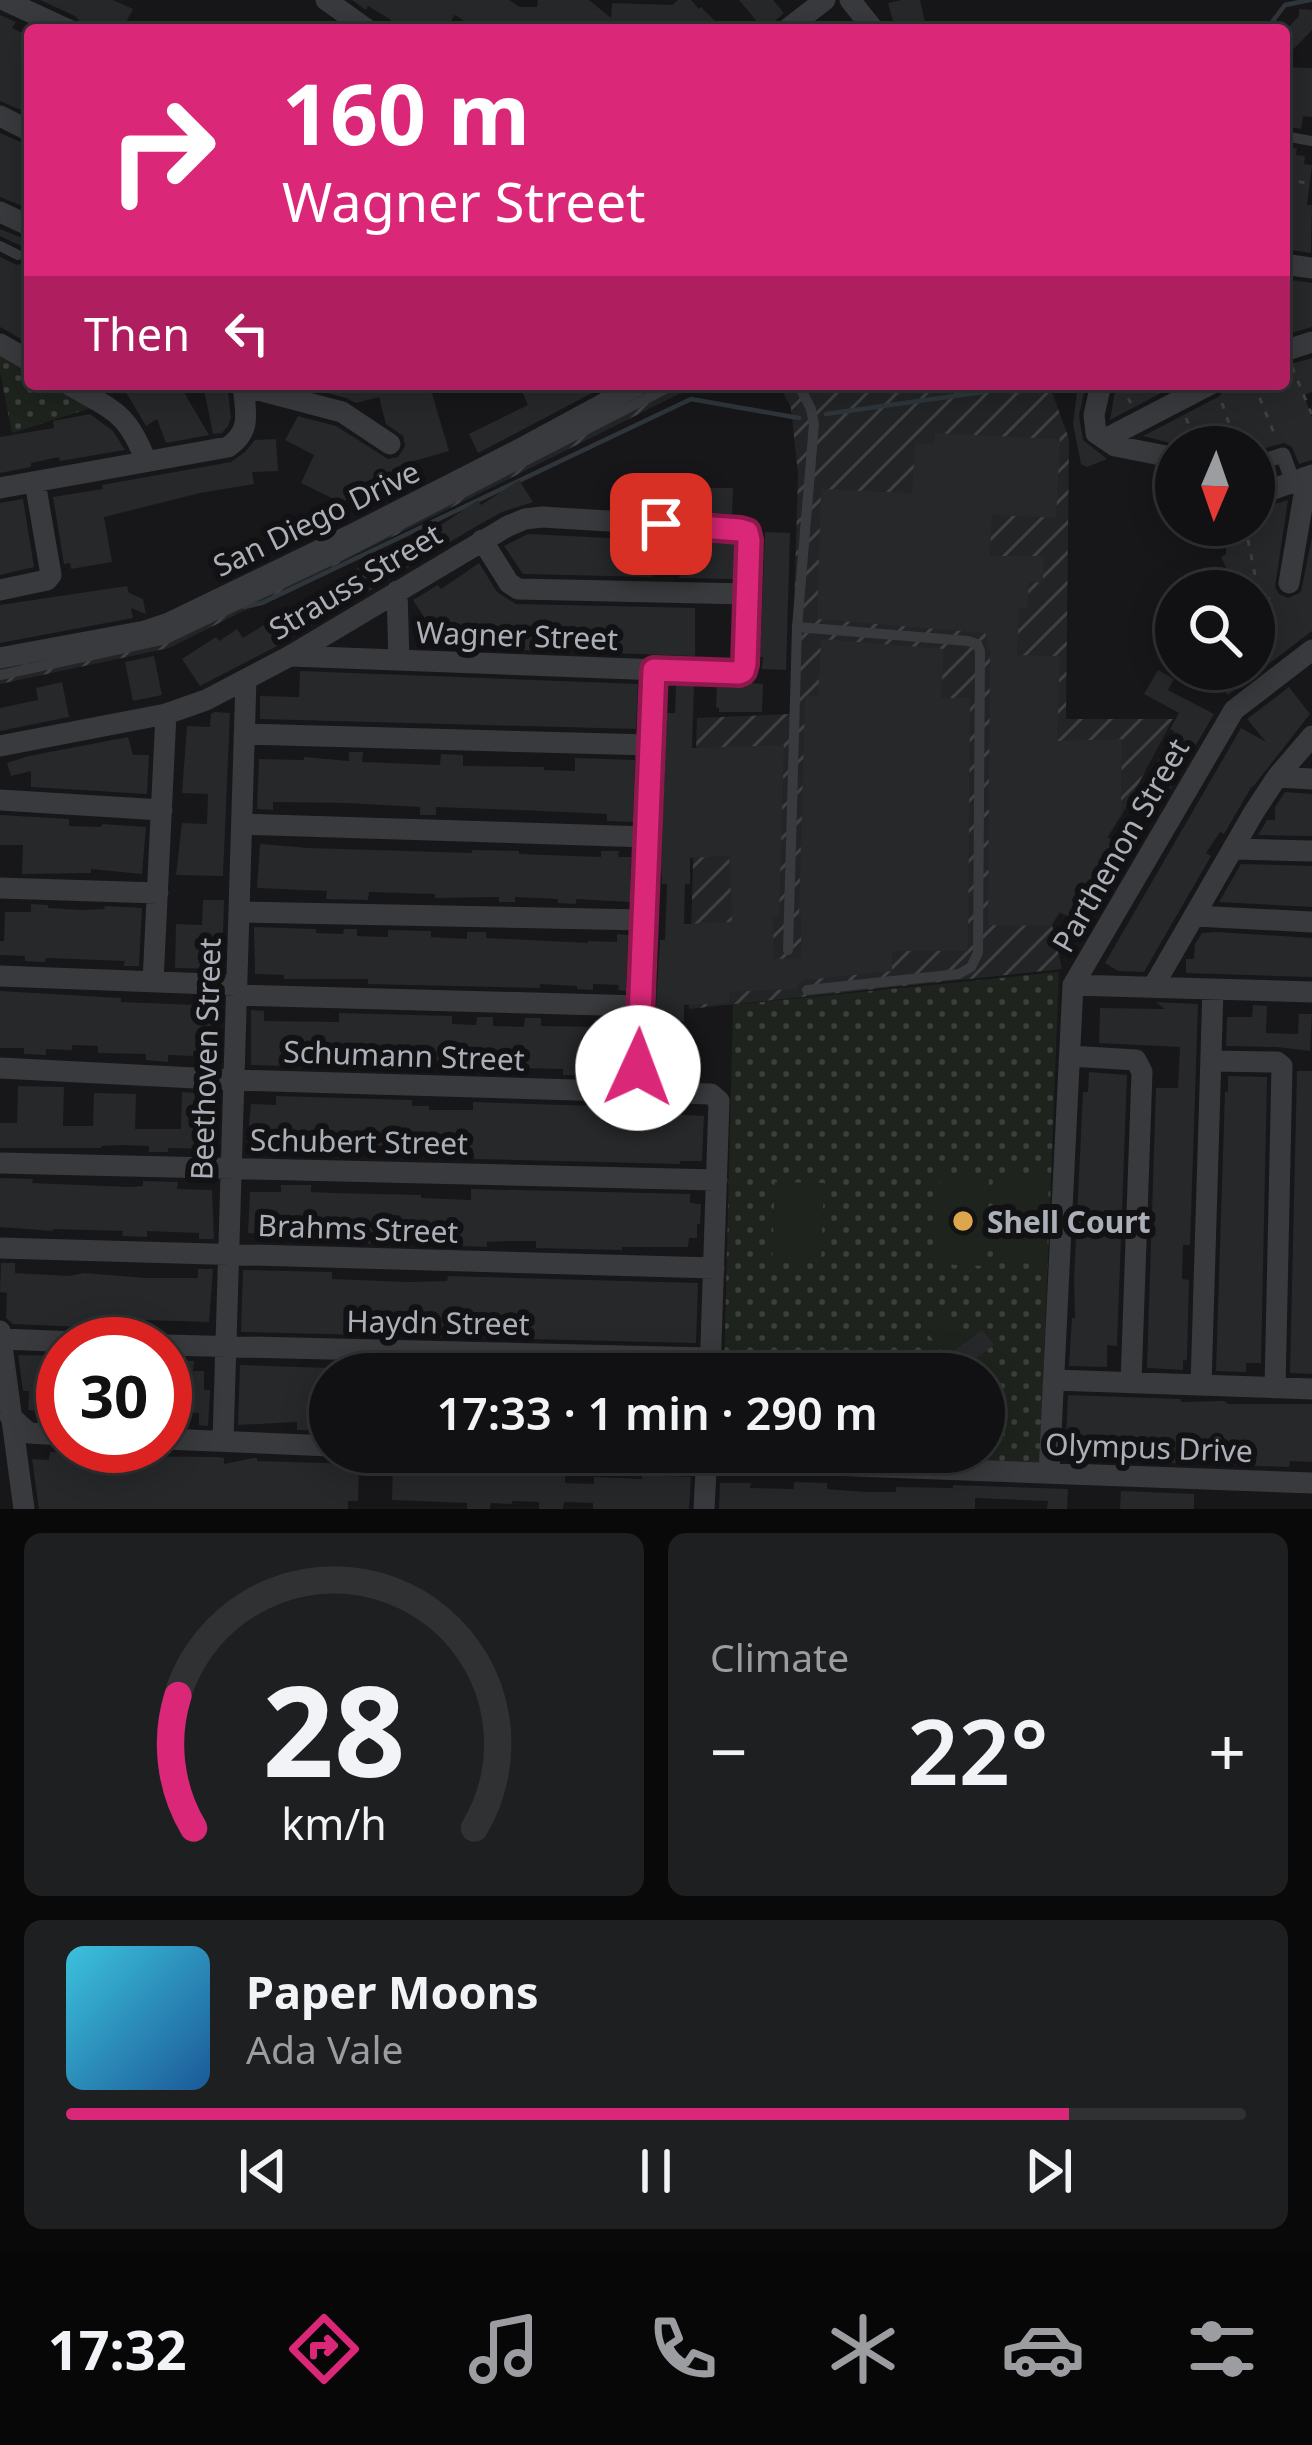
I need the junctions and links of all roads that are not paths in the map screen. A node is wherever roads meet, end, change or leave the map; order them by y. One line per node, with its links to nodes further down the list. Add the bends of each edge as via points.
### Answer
1 (4, 0): 5 (street)
2 (326, 0): 6 (street)
3 (825, 0): 7 (street)
4 (850, 0): 8 (street)
5 (56, 24)
6 (360, 24)
7 (794, 24)
8 (869, 24)
9 (0, 246): 10 (lane)
10 (18, 256)
11 (78, 390): 23 (street, via 124,417)
12 (243, 390): 23 (street, via 241,438)
13 (262, 390): 20 (street, via 343,412)
14 (629, 390): 36 (street, San Diego Drive, via 169,623)
15 (663, 390): 39 (lane, via 166,639)
16 (801, 390): 33 (lane, via 814,424)
17 (1100, 390): 19 (street, via 1094,424)
18 (1199, 390): 19 (street)
19 (1105, 440): 21 (street)
20 (391, 444)
21 (1155, 454)
22 (1275, 457): 24 (street)
23 (146, 461): 25 (street)
24 (1304, 478): 27 (street); 29 (street)
25 (35, 482): 26 (street); 30 (street, via 51,575)
26 (0, 488)
27 (1275, 488)
28 (482, 540): 31 (street, Strauss Street); 32 (street, via 518,589); 32 (street, Strauss Street, via 542,517 740,530 749,540)
29 (1288, 584)
30 (0, 590)
31 (398, 591): 35 (street, Strauss Street); 37 (street)
32 (748, 594): 38 (street, Wagner Street, via 743,671)
33 (797, 627): 60 (lane); 67 (lane, via 968,641 980,651 978,953 958,974)
34 (1312, 650): 63 (street, Parthenon Street, via 1234,710)
35 (290, 656): 37 (street, Wagner Street); 40 (street, Strauss Street)
36 (0, 658)
37 (399, 661): 38 (street, Wagner Street)
38 (654, 670): 44 (street)
39 (0, 675)
40 (246, 679): 41 (street, Strauss Street); 42 (street, Beethoven Street)
41 (166, 714): 45 (street, Strauss Street); 49 (street)
42 (244, 734): 44 (street); 50 (street, Beethoven Street)
43 (1312, 736): 46 (street)
44 (651, 745): 51 (street)
45 (0, 746)
46 (1277, 777): 47 (street); 52 (street)
47 (1312, 779)
48 (0, 800): 49 (street)
49 (162, 810): 55 (street)
50 (242, 824): 51 (street); 56 (street, Beethoven Street)
51 (647, 837): 58 (street)
52 (1234, 849): 53 (street); 57 (street)
53 (1312, 851)
54 (0, 888): 55 (street)
55 (158, 892): 62 (street)
56 (239, 912): 58 (street); 66 (street, Beethoven Street)
57 (1195, 916): 59 (street); 64 (street)
58 (644, 920): 69 (street)
59 (1312, 922)
60 (788, 950)
61 (0, 976): 62 (street)
62 (153, 982): 66 (street)
63 (1072, 985): 64 (street); 70 (street, Parthenon Street)
64 (1153, 987): 65 (street)
65 (1214, 989): 68 (street); 71 (street)
66 (237, 990): 69 (street); 73 (street, Beethoven Street)
67 (807, 990)
68 (1312, 992)
69 (641, 1006): 74 (street)
70 (1070, 1056): 87 (street, Parthenon Street); 88 (street, via 1136,1060 1142,1072)
71 (1211, 1061): 89 (street); 90 (street, via 1282,1066)
72 (0, 1068): 73 (street, Schumann Street)
73 (234, 1080): 74 (street, Schumann Street); 76 (street, Beethoven Street)
74 (638, 1093): 77 (street, Schumann Street, via 715,1097)
75 (0, 1162): 76 (street, Schubert Street)
76 (231, 1168): 77 (street, Schubert Street); 79 (street, Beethoven Street)
77 (717, 1180): 80 (street)
78 (0, 1248): 79 (street, Brahms Street)
79 (229, 1255): 80 (street, Brahms Street); 84 (street, Beethoven Street)
80 (713, 1268): 86 (street)
81 (1, 1335): 82 (street); 92 (street)
82 (36, 1337)
83 (192, 1346): 84 (street, Haydn Street)
84 (226, 1348): 85 (street, Haydn Street); 94 (street, Beethoven Street)
85 (360, 1353)
86 (710, 1353)
87 (1054, 1380): 88 (street); 99 (street, Parthenon Street)
88 (1131, 1383): 89 (street)
89 (1202, 1385): 90 (street)
90 (1275, 1388): 91 (street)
91 (1312, 1389)
92 (6, 1416): 95 (street)
93 (192, 1440): 94 (street)
94 (224, 1441): 96 (street)
95 (15, 1444): 101 (street)
96 (309, 1445)
97 (1005, 1472): 99 (street, Olympus Drive)
98 (706, 1473): 102 (street)
99 (1049, 1474): 100 (street, Olympus Drive)
100 (1312, 1483)
101 (24, 1509)
102 (704, 1509)

